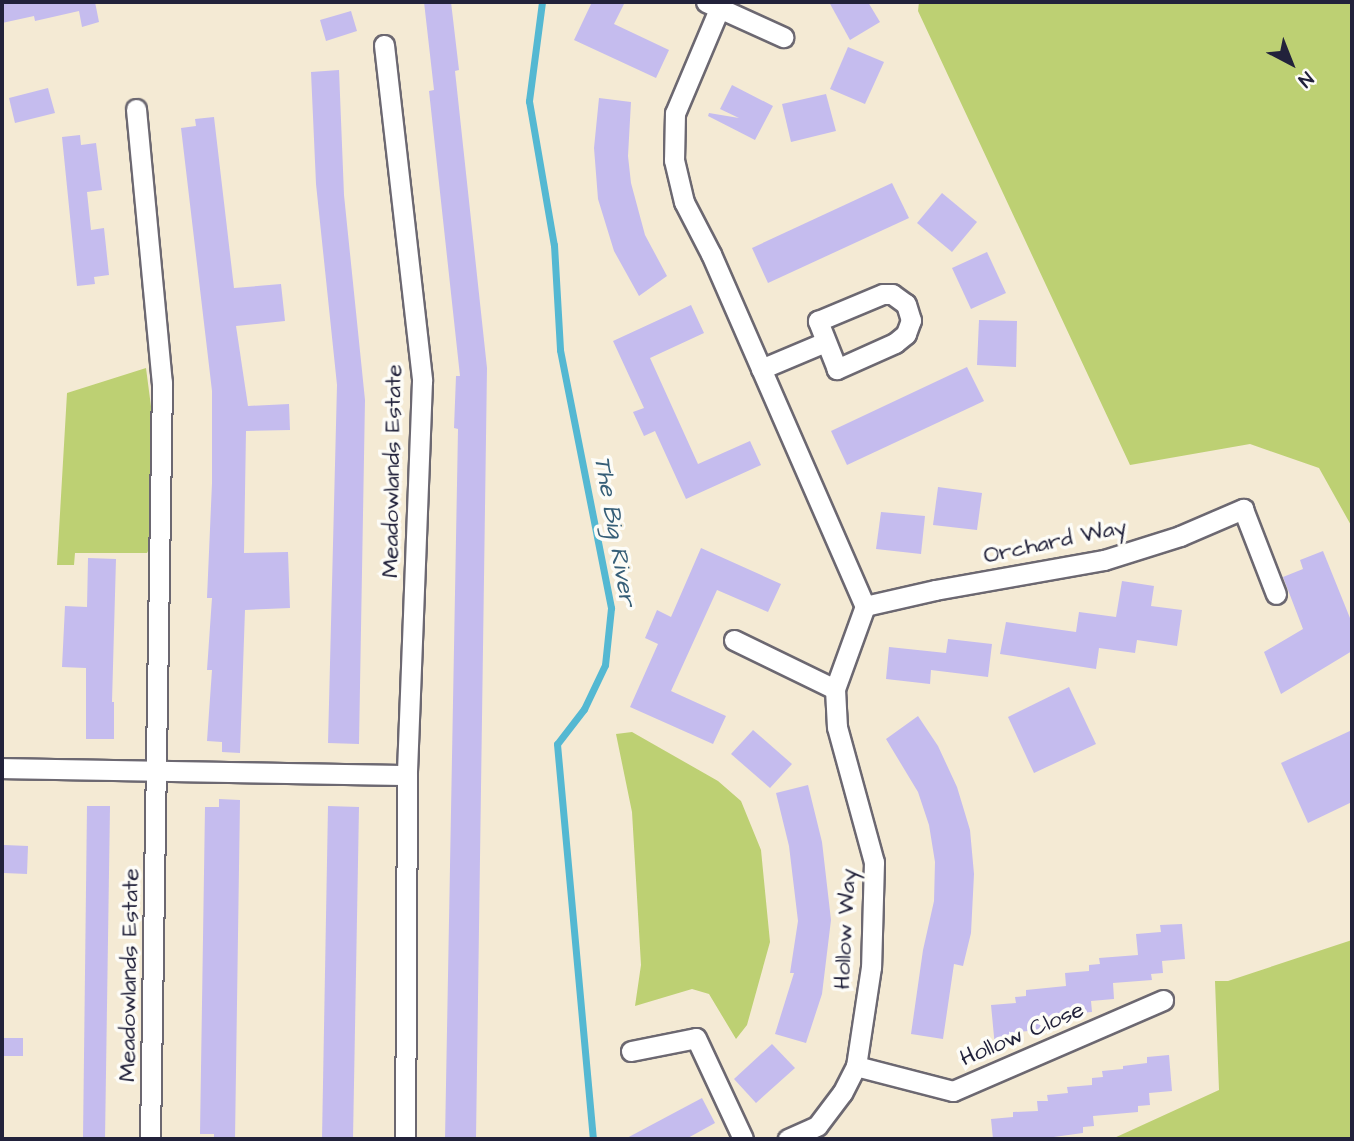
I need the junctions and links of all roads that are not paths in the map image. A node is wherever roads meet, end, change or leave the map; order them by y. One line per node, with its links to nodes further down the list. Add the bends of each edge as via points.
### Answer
1 (715, 4): 2 (street); 6 (street, via 676,113 674,160 684,202)
2 (783, 37)
3 (384, 45): 13 (street, Meadowlands Estate, via 422,381)
4 (136, 109): 12 (street, Meadowlands Estate, via 162,382)
5 (825, 342): 5 (street, via 818,321 875,296 892,295 910,312 910,327 901,340 837,369); 6 (street)
6 (761, 369): 8 (street)
7 (1276, 594): 8 (street, Orchard Way, via 1243,509 1180,536 1104,560)
8 (864, 606): 10 (street)
9 (734, 640): 10 (street)
10 (835, 689): 16 (street, Hollow Way, via 837,726 874,862 871,967)
11 (2, 768): 12 (street)
12 (158, 770): 13 (street); 17 (street, Meadowlands Estate)
13 (407, 775): 18 (street, Meadowlands Estate)
14 (1163, 1000): 16 (street, Hollow Close, via 953,1091)
15 (631, 1051): 19 (street, via 696,1038)
16 (856, 1066): 20 (street, Hollow Way, via 817,1126)
17 (150, 1139)
18 (405, 1139)
19 (743, 1139)
20 (788, 1139)

